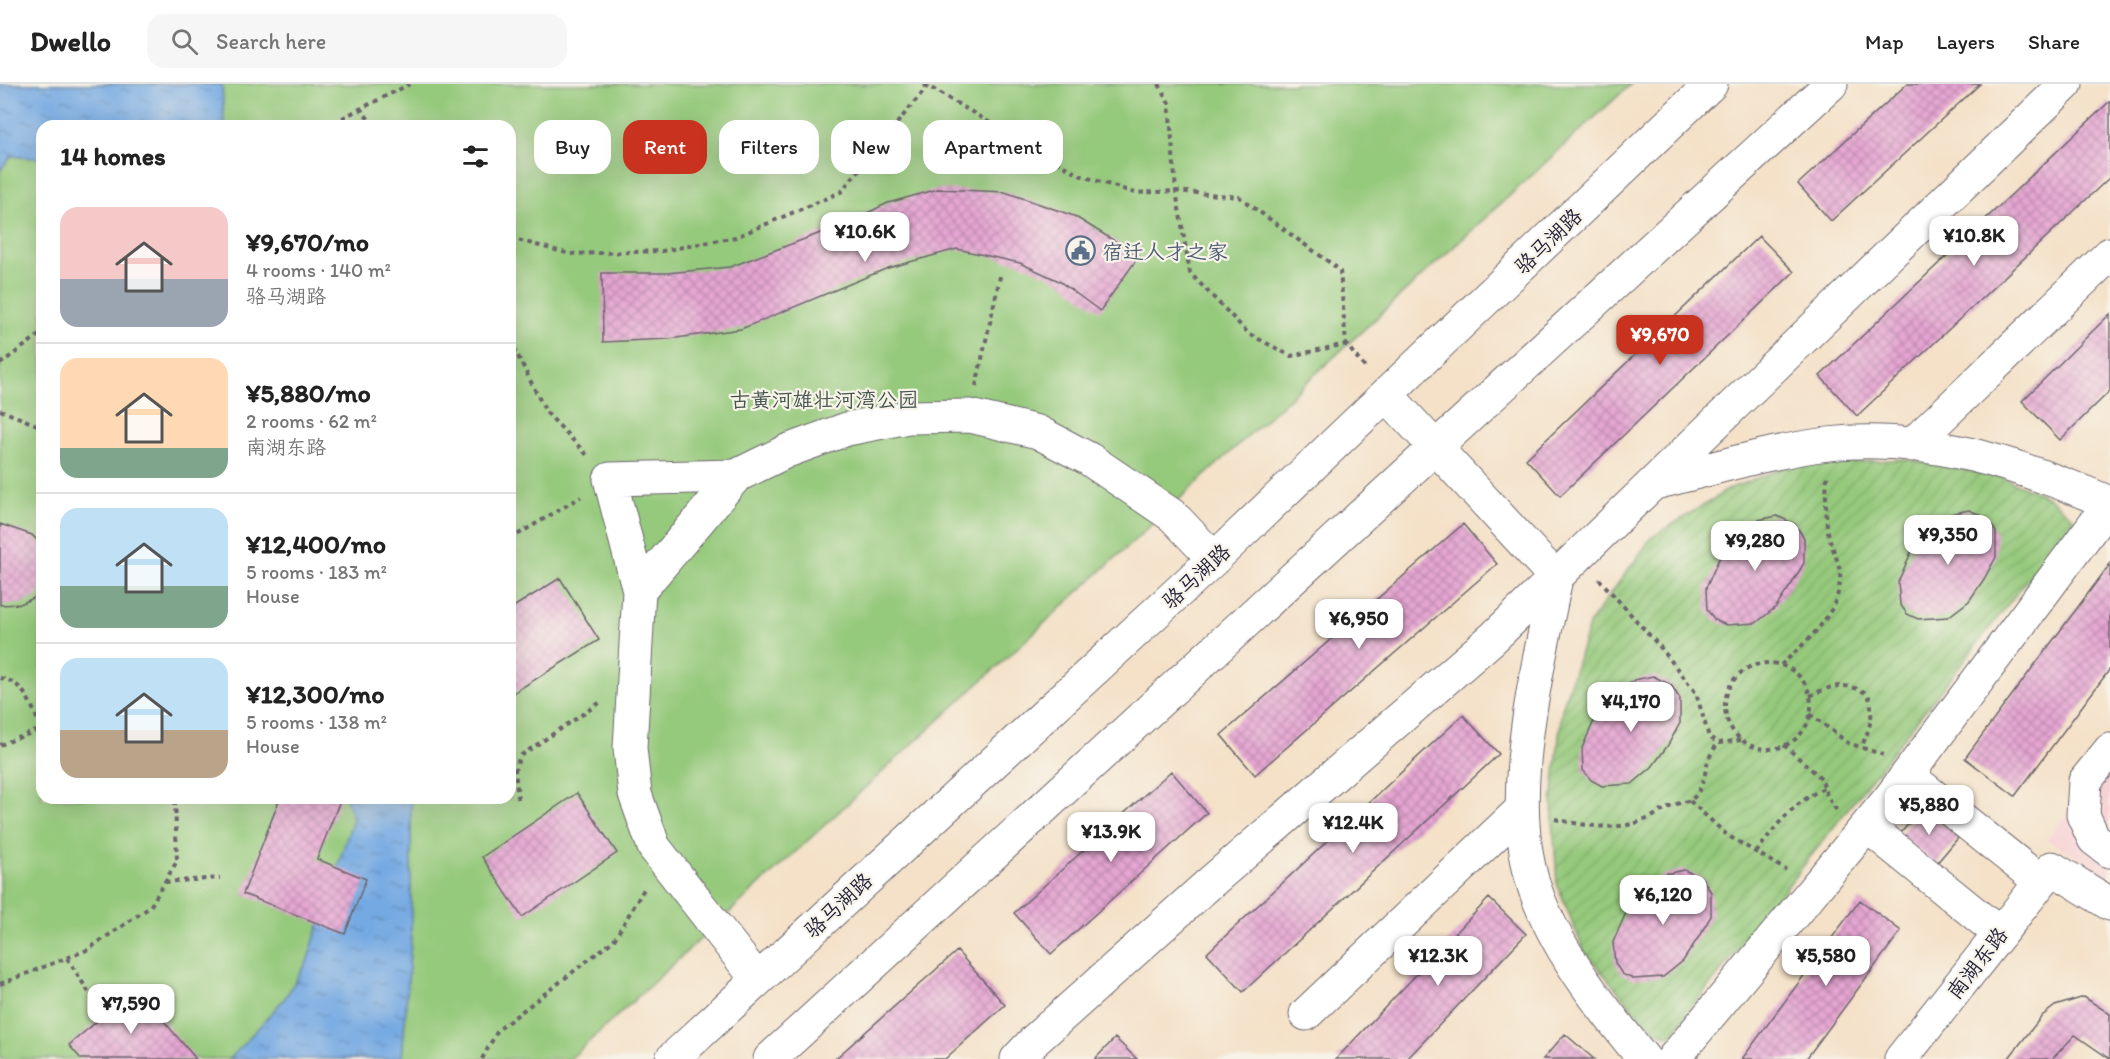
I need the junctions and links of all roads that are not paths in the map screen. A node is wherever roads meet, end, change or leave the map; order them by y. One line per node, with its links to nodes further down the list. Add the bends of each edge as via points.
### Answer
1 (1712, 84): 5 (street, 骆马湖路)
2 (1831, 84): 7 (street)
3 (2066, 84): 9 (street)
4 (2110, 254): 6 (street)
5 (1387, 395): 7 (street); 11 (street, 骆马湖路)
6 (1912, 445): 9 (street, via 1830,444); 10 (street, via 1955,450 2006,463)
7 (1437, 448): 12 (street); 25 (street)
8 (736, 476): 11 (street, via 787,451 847,429 908,417 969,416 1038,432 1089,459 1173,516); 13 (street); 13 (street, via 610,479)
9 (1654, 483): 12 (street)
10 (2110, 503): 15 (street)
11 (1214, 559): 22 (street, 骆马湖路)
12 (1567, 567): 16 (street, via 1533,696); 26 (street, via 1493,638 1211,882)
13 (639, 591): 22 (street, via 630,748 635,794 654,847)
14 (2110, 750): 18 (street, via 2085,782 2083,815 2094,839)
15 (1908, 774): 17 (street); 19 (street)
16 (1520, 811): 23 (street); 27 (street, via 1530,874 1560,945 1599,1003)
17 (1864, 830): 21 (street); 28 (street)
18 (2110, 851)
19 (2047, 875): 20 (street); 21 (street, 南湖东路)
20 (2110, 904)
21 (2000, 934): 29 (street, 南湖东路)
22 (757, 979): 24 (street, 骆马湖路)
23 (1306, 1014)
24 (672, 1059)
25 (770, 1059)
26 (1017, 1059)
27 (1644, 1059)
28 (1673, 1059)
29 (1901, 1059)

